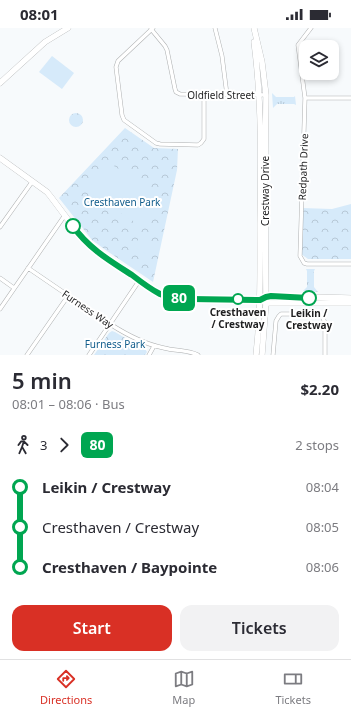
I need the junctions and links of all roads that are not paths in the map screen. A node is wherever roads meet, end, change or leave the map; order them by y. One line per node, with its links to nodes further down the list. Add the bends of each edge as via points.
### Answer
1 (68, 28): 7 (street, via 45,42)
2 (215, 28): 9 (street)
3 (250, 28): 10 (street, Crestway Drive)
4 (254, 28): 10 (street, Crestway Drive, via 262,62)
5 (311, 28): 11 (street, Redpath Drive, via 298,45)
6 (152, 29): 8 (street, Oldfield Street, via 167,50 176,92); 8 (street, via 118,61 116,67 124,120 156,143 198,145 204,139)
7 (0, 82)
8 (204, 95): 9 (street, Oldfield Street)
9 (227, 95): 10 (street, Oldfield Street)
10 (263, 95): 24 (street, Crestway Drive); 25 (street, Crestway Drive)
11 (305, 98): 12 (street); 17 (street, Redpath Drive, via 300,256 307,264)
12 (351, 98)
13 (0, 158): 14 (street)
14 (32, 182): 15 (street, via 47,192); 16 (street)
15 (65, 215): 18 (street); 20 (street, via 94,250)
16 (1, 224)
17 (351, 264)
18 (28, 268): 21 (street); 22 (street, Furness Way)
19 (0, 278): 21 (street)
20 (139, 281): 24 (street, via 160,294 181,299); 28 (street)
21 (14, 288): 27 (street)
22 (68, 296): 28 (street, Furness Way); 30 (street)
23 (351, 298): 25 (street)
24 (260, 300): 25 (street); 34 (street, Crestway Drive)
25 (266, 300): 26 (street); 35 (street, Crestway Drive)
26 (351, 303)
27 (0, 309)
28 (110, 324): 29 (street, Furness Way); 31 (street)
29 (154, 346): 32 (street); 33 (street, Furness Way)
30 (27, 355)
31 (89, 355)
32 (149, 355)
33 (198, 355)
34 (256, 355)
35 (262, 355)
36 (272, 355): 37 (street, via 276,326 281,314 318,314 325,324)
37 (325, 355)

